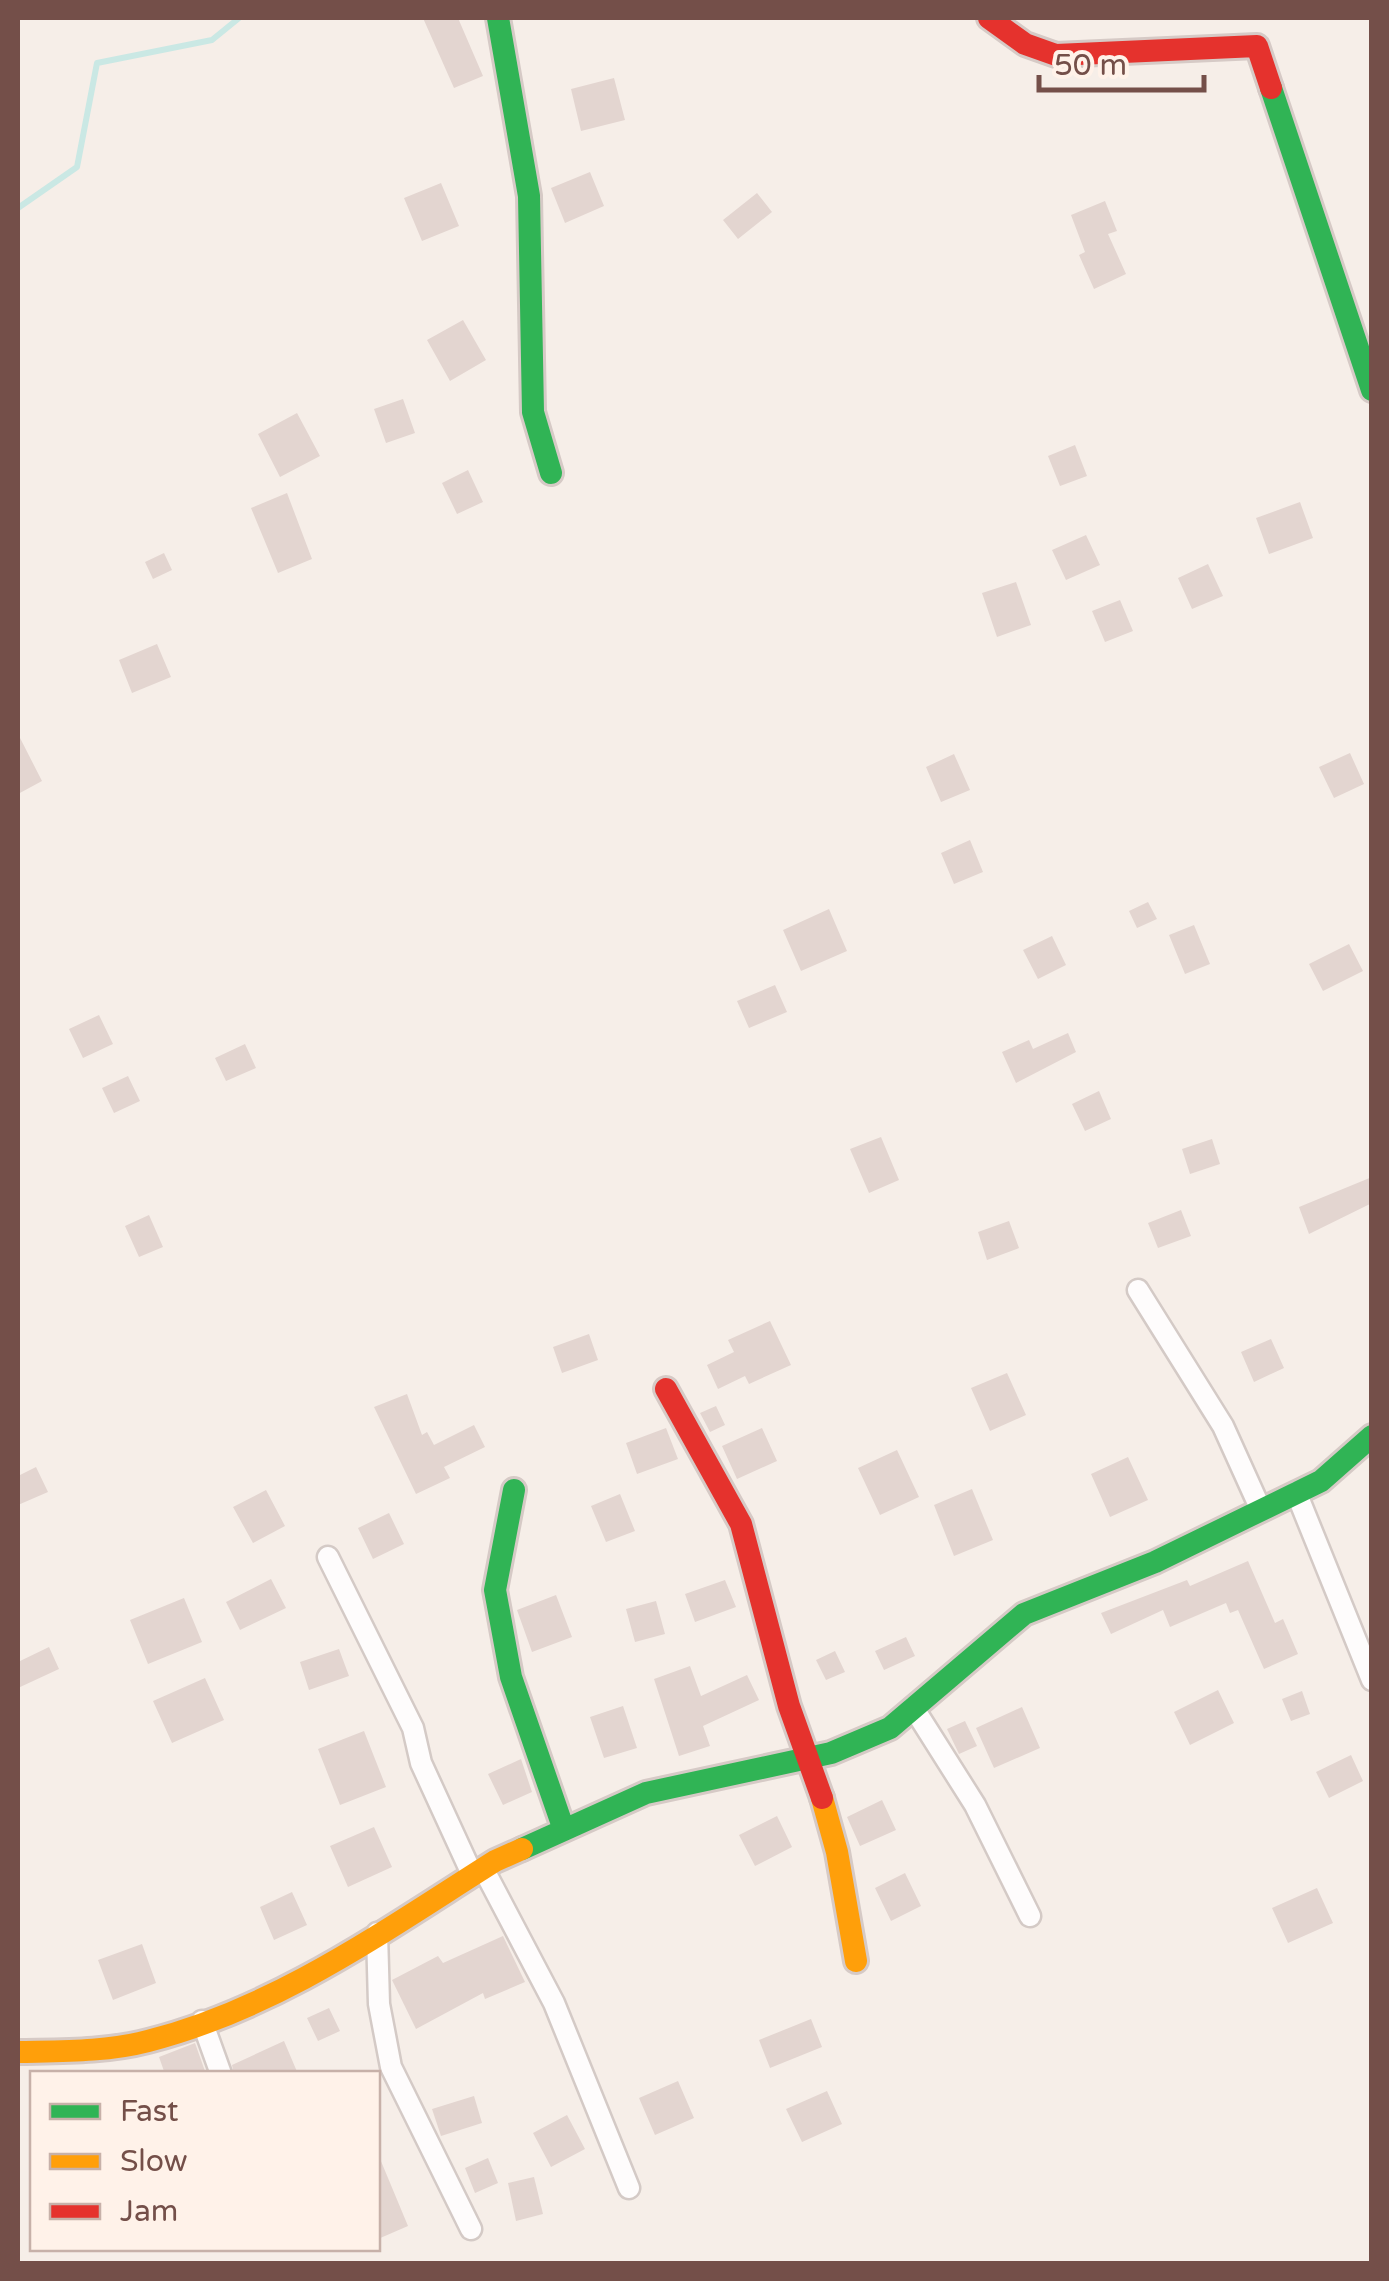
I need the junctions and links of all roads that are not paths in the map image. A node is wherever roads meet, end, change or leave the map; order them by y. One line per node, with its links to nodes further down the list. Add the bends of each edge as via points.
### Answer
1 (498, 18): 4 (street, via 528,196 533,412)
2 (989, 18): 3 (street, via 1025,44 1056,55 1257,46)
3 (1372, 390)
4 (551, 473)
5 (1138, 1290): 10 (street, via 1223,1426)
6 (666, 1389): 14 (street, via 740,1524 789,1706)
7 (1372, 1436): 9 (street, via 1320,1481)
8 (514, 1490): 15 (street, via 495,1590 510,1677)
9 (1296, 1492): 10 (street); 12 (street)
10 (1260, 1510): 13 (street, via 1155,1562 1024,1614)
11 (328, 1557): 16 (street)
12 (1372, 1680)
13 (913, 1708): 14 (street, via 890,1728); 17 (street, via 975,1805)
14 (811, 1757): 15 (street, via 646,1794); 19 (street)
15 (564, 1830): 16 (street)
16 (478, 1871): 18 (street); 23 (street, via 554,2003)
17 (1030, 1916)
18 (377, 1933): 20 (street, via 294,1987); 24 (street, via 379,2004 391,2067)
19 (856, 1961)
20 (202, 2021): 21 (street, via 148,2041); 22 (street)
21 (18, 2052)
22 (219, 2071)
23 (629, 2188)
24 (471, 2228)

